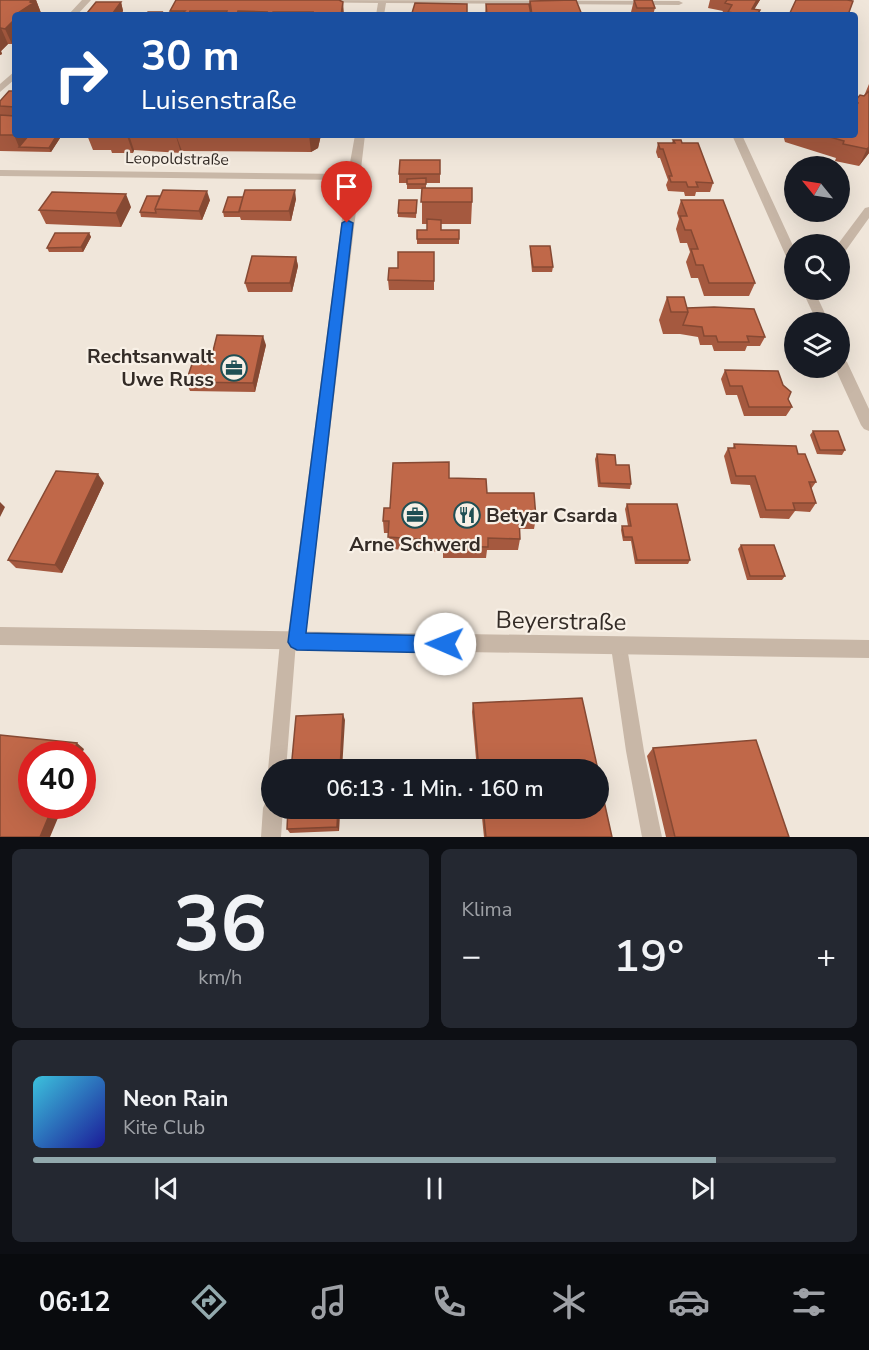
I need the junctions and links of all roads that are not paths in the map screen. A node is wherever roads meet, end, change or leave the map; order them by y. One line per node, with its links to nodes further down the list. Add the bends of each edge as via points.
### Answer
1 (87, 0): 5 (street)
2 (288, 0): 3 (street)
3 (383, 1): 4 (street)
4 (679, 1)
5 (75, 12)
6 (12, 77): 7 (street)
7 (0, 89)
8 (360, 138): 11 (street)
9 (738, 138): 14 (street)
10 (0, 173): 11 (street, Leopoldstraße)
11 (353, 177): 18 (street)
12 (869, 210): 13 (street)
13 (850, 236)
14 (784, 239)
15 (847, 378): 16 (street)
16 (869, 425)
17 (0, 636): 18 (street, Beyerstraße)
18 (292, 642): 19 (street, Beyerstraße); 21 (lane)
19 (619, 647): 20 (street, Beyerstraße); 24 (lane)
20 (869, 649)
21 (278, 759)
22 (272, 819): 23 (lane)
23 (271, 837)
24 (652, 837)

